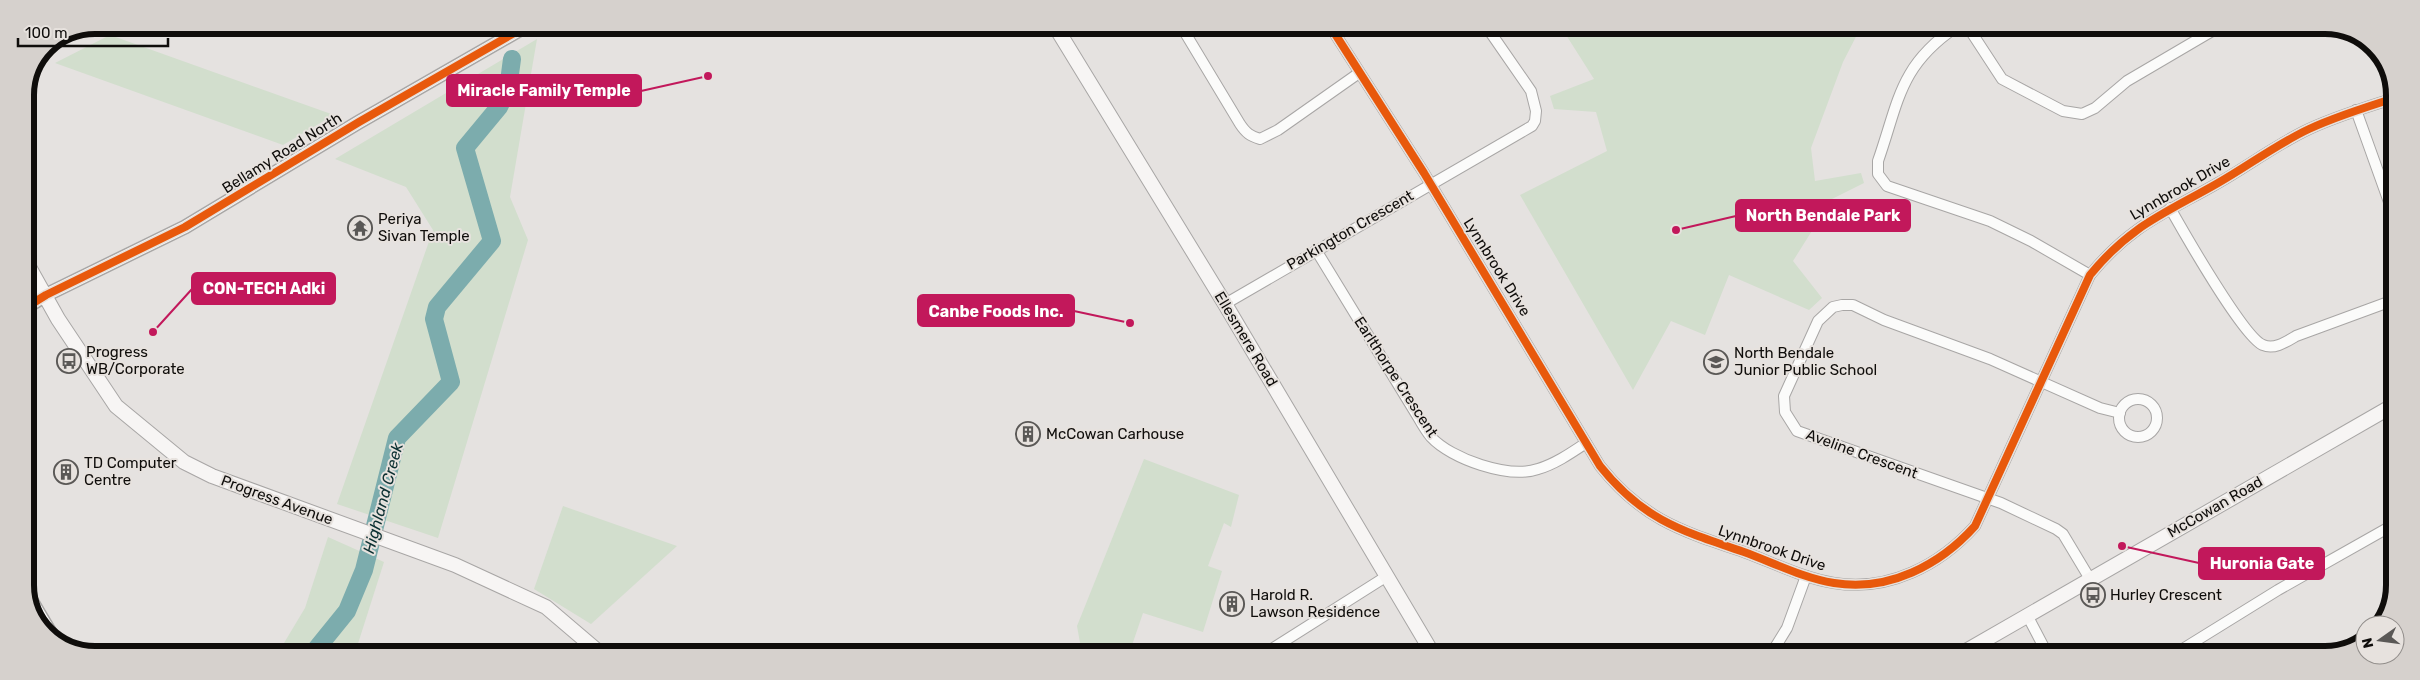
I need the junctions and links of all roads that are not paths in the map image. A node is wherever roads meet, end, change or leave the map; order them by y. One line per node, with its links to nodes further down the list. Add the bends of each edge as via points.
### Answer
1 (514, 34): 18 (street, Bellamy Road North, via 359,122 208,214)
2 (1061, 34): 21 (main road, Ellesmere Road)
3 (1186, 34): 9 (street, via 1247,134 1260,139)
4 (1335, 34): 9 (street, Lynnbrook Drive)
5 (1492, 34): 12 (street, Parkington Crescent, via 1531,91 1535,101 1535,121 1526,130)
6 (1946, 34): 17 (street, via 1917,61 1908,75 1878,161 1878,174 1887,186 1990,221)
7 (1973, 34): 8 (street, via 2002,78 2062,112 2082,114 2095,108 2127,81)
8 (2207, 34)
9 (1359, 73): 12 (street, Lynnbrook Drive)
10 (2386, 101): 11 (street, Lynnbrook Drive)
11 (2356, 110): 13 (street); 14 (street, Lynnbrook Drive, via 2307,130)
12 (1431, 184): 15 (street, Parkington Crescent); 25 (street, Lynnbrook Drive)
13 (2386, 194)
14 (2170, 208): 17 (street, Lynnbrook Drive, via 2115,246); 20 (street, via 2238,318 2264,346 2286,342)
15 (1316, 250): 21 (street, Parkington Crescent); 25 (street, Earlthorpe Crescent, via 1418,417 1431,437 1444,447 1462,458 1497,469 1522,472 1546,467)
16 (34, 275): 18 (main road, Progress Avenue)
17 (2090, 275): 22 (street, Lynnbrook Drive)
18 (46, 296): 19 (street, Bellamy Road North); 32 (main road, Progress Avenue, via 116,406 184,462 212,476 455,565 546,607)
19 (34, 303)
20 (2386, 303)
21 (1225, 304): 28 (main road, Ellesmere Road)
22 (2041, 382): 24 (street, Aveline Crescent, via 2100,408); 26 (street, Lynnbrook Drive); 26 (street, Aveline Crescent, via 1853,305 1842,305 1834,307 1818,321 1784,396 1785,412 1797,430)
23 (2386, 410): 30 (main road, McCowan Road)
24 (2120, 413)
25 (1586, 443): 29 (street, Lynnbrook Drive, via 1623,493 1662,522)
26 (1989, 499): 29 (street, Lynnbrook Drive, via 1975,526 1964,538 1918,571 1889,580 1851,585); 30 (street, Aveline Crescent, via 2063,534)
27 (2386, 529): 38 (street)
28 (1387, 576): 33 (street); 34 (main road, Ellesmere Road)
29 (1806, 576): 35 (street, via 1787,628)
30 (2090, 579): 31 (main road, McCowan Road)
31 (2027, 615): 36 (main road, McCowan Road); 37 (street)
32 (592, 646)
33 (1277, 646)
34 (1428, 646)
35 (1776, 646)
36 (1974, 646)
37 (2043, 646)
38 (2187, 646)

